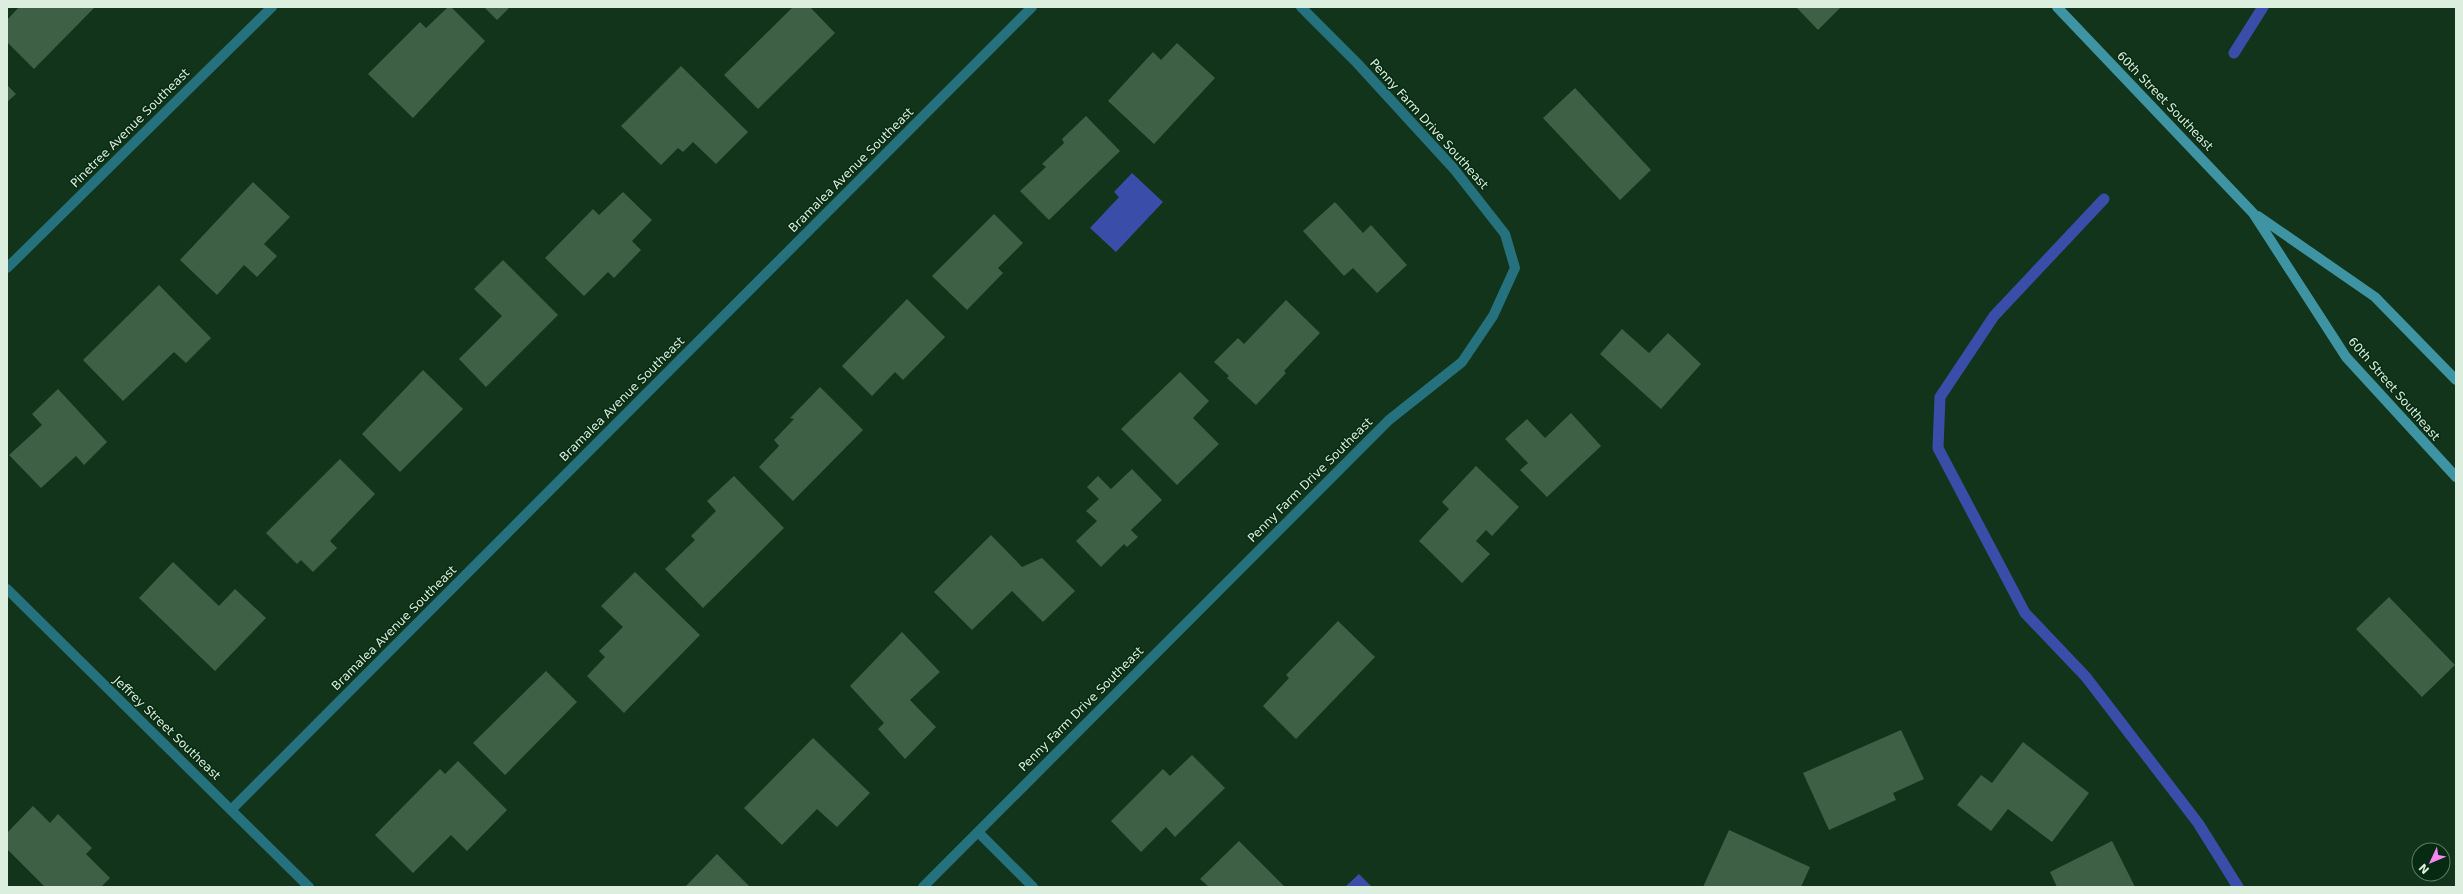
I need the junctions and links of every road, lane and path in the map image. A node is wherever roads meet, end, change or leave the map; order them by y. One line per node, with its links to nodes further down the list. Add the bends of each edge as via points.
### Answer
1 (272, 7): 6 (street, Pinetree Avenue Southeast)
2 (1032, 7): 10 (street, Bramalea Avenue Southeast)
3 (1301, 7): 11 (street, Penny Farm Drive Southeast, via 1357,63 1454,169 1505,234 1515,268 1493,316 1462,362 1389,420)
4 (2057, 7): 5 (main road, 60th Street Southeast)
5 (2253, 213): 7 (main road, 60th Street Southeast, via 2375,297); 8 (main road, 60th Street Southeast, via 2346,357)
6 (7, 268)
7 (2456, 380)
8 (2456, 477)
9 (7, 589): 10 (street, Jeffrey Street Southeast)
10 (232, 809): 12 (street, Jeffrey Street Southeast)
11 (978, 832): 13 (street, Penny Farm Drive Southeast); 14 (street)
12 (309, 887)
13 (923, 887)
14 (1033, 887)

